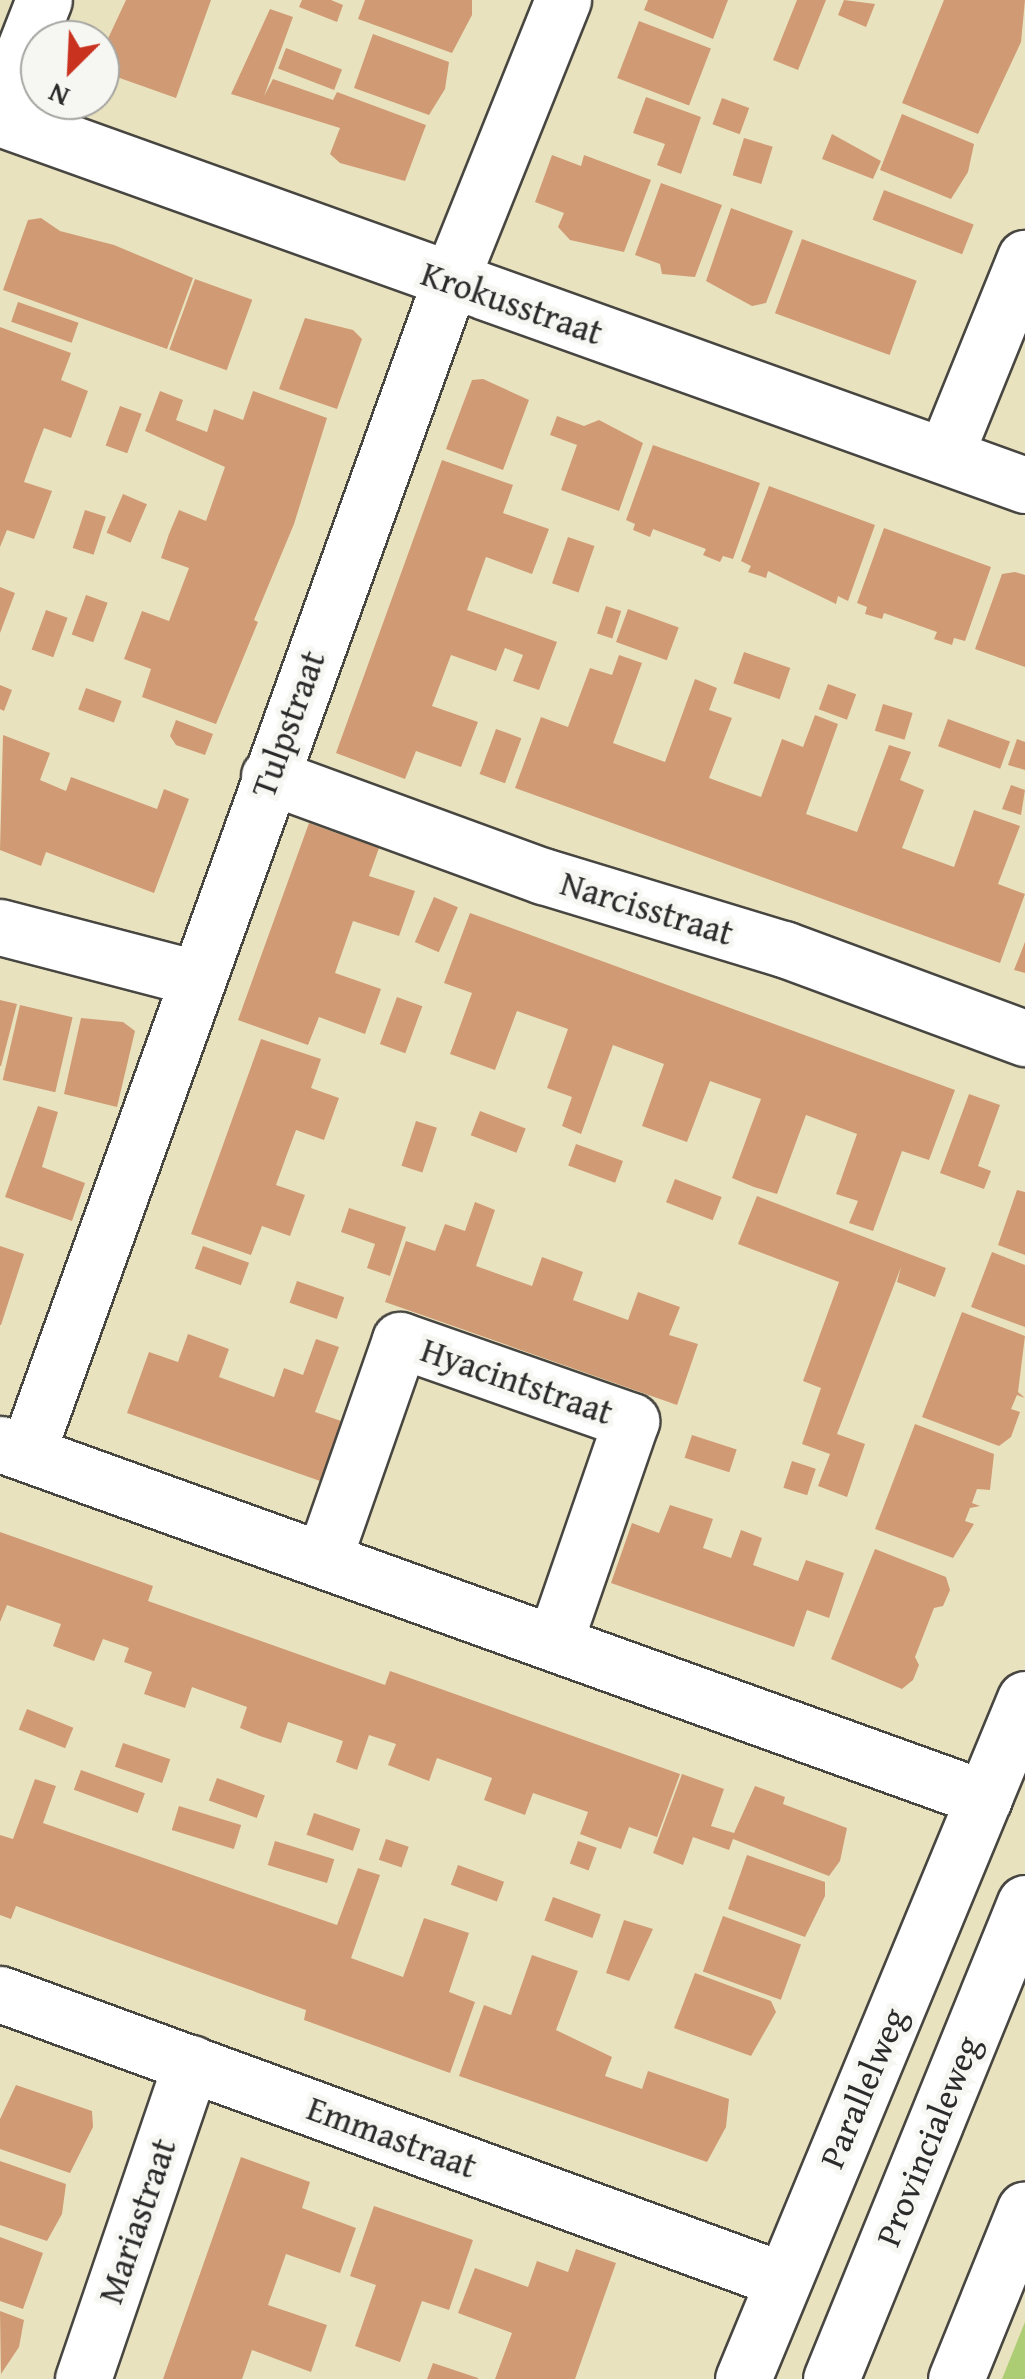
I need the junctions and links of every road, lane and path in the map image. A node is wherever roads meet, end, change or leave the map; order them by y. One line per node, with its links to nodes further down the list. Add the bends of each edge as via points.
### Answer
1 (44, 0): 3 (street)
2 (563, 0): 5 (street, Tulpstraat)
3 (0, 115): 5 (street, Krokusstraat)
4 (1025, 258): 6 (street)
5 (450, 281): 6 (street, Krokusstraat); 8 (street, Tulpstraat)
6 (945, 455): 7 (street, Krokusstraat)
7 (1025, 485)
8 (269, 776): 10 (street, Tulpstraat); 11 (street, Narcisstraat, via 543,876 784,948)
9 (0, 927): 10 (street)
10 (196, 978): 12 (street, Tulpstraat)
11 (1025, 1038)
12 (13, 1448): 13 (street)
13 (324, 1560): 14 (street); 14 (street, Hyacintstraat, via 400,1340 632,1421)
14 (554, 1643): 16 (street)
15 (1025, 1698): 16 (street)
16 (984, 1798): 21 (street, Parallelweg)
17 (1025, 1903): 24 (street, Provincialeweg)
18 (0, 1994): 19 (street, Emmastraat)
19 (190, 2063): 21 (street, Emmastraat); 22 (street, Mariastraat)
20 (1025, 2210): 25 (street)
21 (784, 2280): 23 (street, Parallelweg)
22 (83, 2379)
23 (743, 2379)
24 (831, 2379)
25 (956, 2379)

